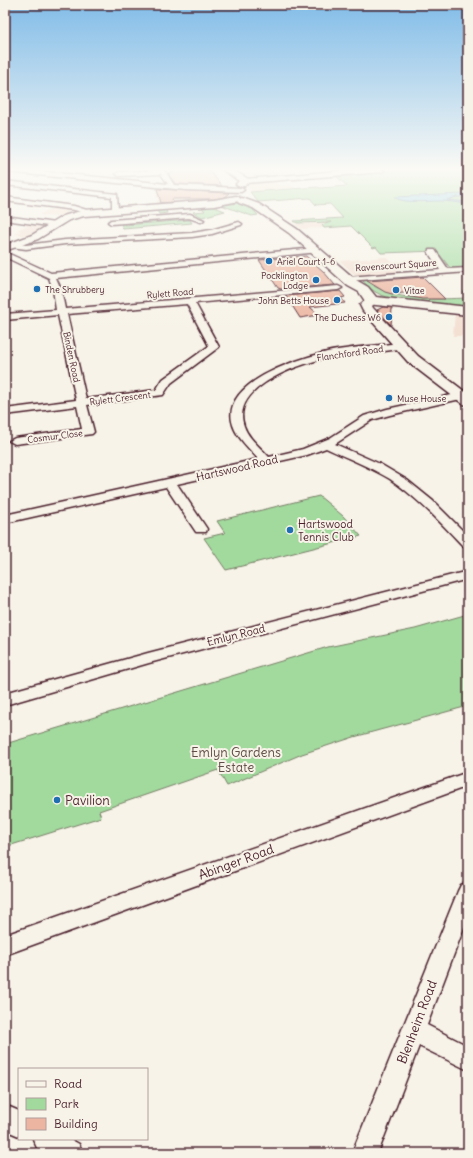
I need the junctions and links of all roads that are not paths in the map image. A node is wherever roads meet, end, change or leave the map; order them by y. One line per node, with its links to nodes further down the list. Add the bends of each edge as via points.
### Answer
1 (48, 224): 4 (street)
2 (239, 224): 6 (street, via 192,235)
3 (282, 224): 7 (main road)
4 (55, 225): 6 (main road)
5 (5, 240): 6 (street)
6 (13, 246)
7 (316, 250): 12 (street); 13 (main road)
8 (432, 252): 11 (street, Ravenscourt Square)
9 (5, 254): 12 (street)
10 (468, 270): 11 (street, Ravenscourt Square)
11 (446, 272): 13 (street, Ravenscourt Square)
12 (50, 276): 18 (street, Binden Road, via 54,279)
13 (350, 281): 16 (main road, via 350,285 362,297)
14 (338, 288): 15 (street, Rylett Road)
15 (190, 301): 18 (street, Rylett Road); 22 (street, Rylett Crescent, via 213,349 166,381 159,393)
16 (371, 301): 17 (main road, via 402,307); 20 (main road, via 366,305 366,309)
17 (468, 311)
18 (61, 312): 19 (street, Rylett Road); 22 (street, Binden Road)
19 (5, 317)
20 (400, 346): 21 (main road, via 423,368); 26 (street, Flanchford Road, via 312,359 278,372 250,388 238,402 237,421 246,438)
21 (466, 399): 25 (street, Hartswood Road, via 387,412 368,418)
22 (82, 403): 23 (street, Rylett Crescent); 24 (street, Cosmur Close, via 88,432)
23 (5, 412)
24 (15, 441)
25 (327, 444): 26 (street, Hartswood Road, via 307,452); 30 (street, via 403,482)
26 (266, 461): 27 (street, Hartswood Road)
27 (170, 483): 28 (street, Hartswood Road); 29 (street)
28 (5, 519)
29 (201, 529)
30 (468, 544)
31 (468, 575): 32 (street, Emlyn Road, via 98,671)
32 (5, 699)
33 (468, 779): 35 (street, Abinger Road)
34 (468, 891): 36 (street, Blenheim Road)
35 (5, 945)
36 (414, 1031): 37 (street); 40 (street, Blenheim Road)
37 (468, 1058)
38 (5, 1117): 39 (street)
39 (18, 1124)
40 (365, 1153)

